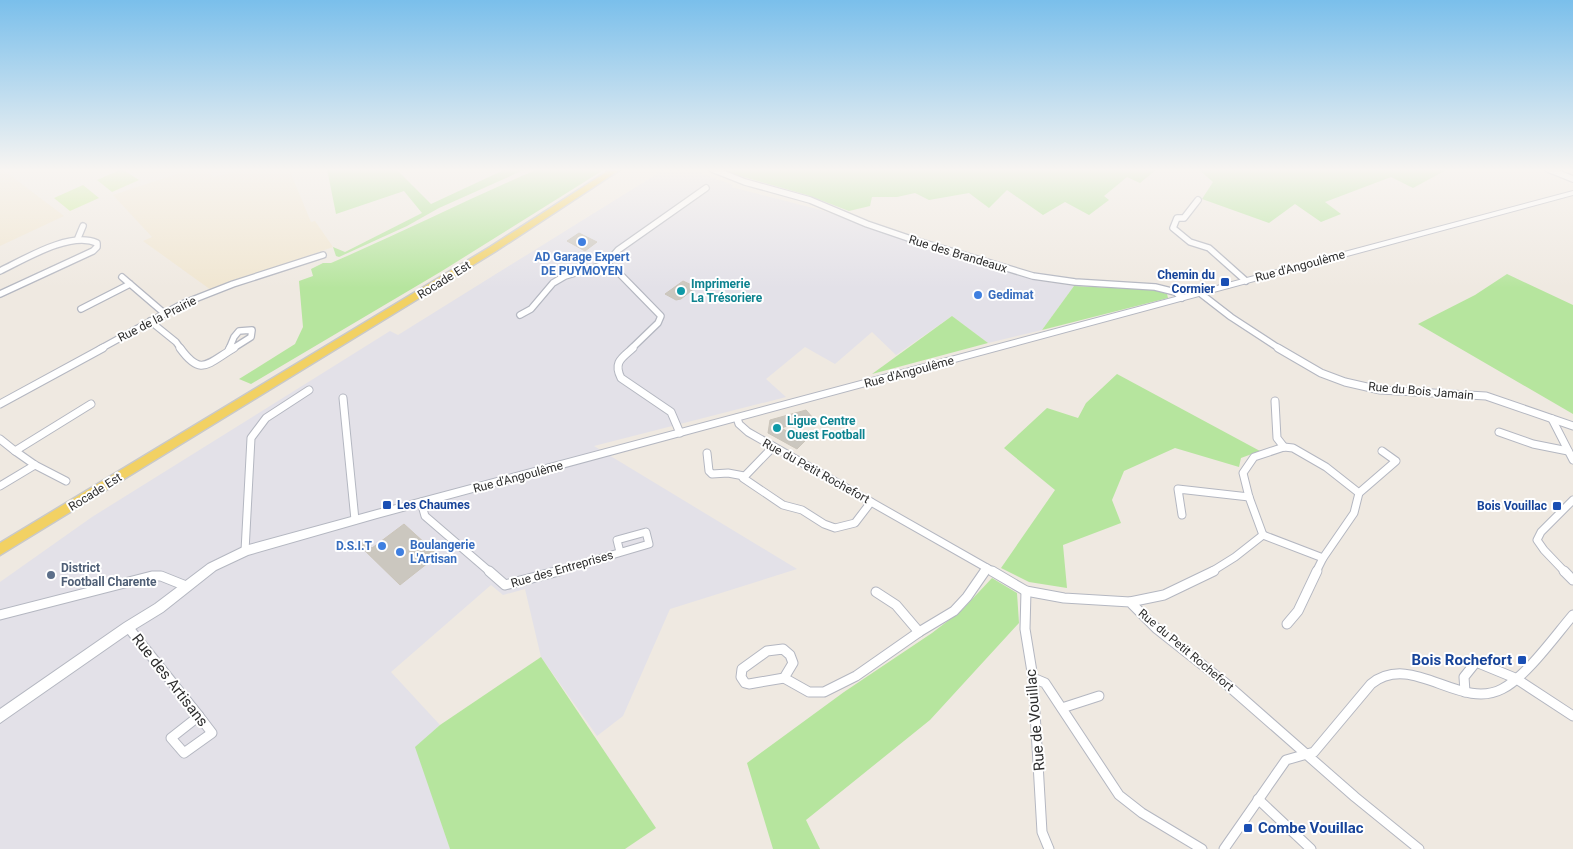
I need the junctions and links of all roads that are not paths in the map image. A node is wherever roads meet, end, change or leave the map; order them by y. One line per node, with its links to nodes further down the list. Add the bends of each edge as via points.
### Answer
1 (555, 209): 52 (main road, Rocade Est)
2 (679, 209): 9 (street, via 618,250)
3 (830, 209): 16 (street, Rue des Brandeaux, via 910,240 1033,276 1154,287 1175,292)
4 (1191, 209): 12 (street, via 1184,218 1177,218 1173,228 1190,242 1209,248)
5 (1515, 209): 12 (street, Rue d'Angoulême)
6 (83, 226): 7 (street)
7 (78, 238): 10 (street); 15 (street, via 94,240 97,247)
8 (323, 254): 18 (street, Rue de la Prairie, via 233,284)
9 (606, 264): 19 (street, via 566,276 553,284 531,309); 31 (street, via 616,270 661,316 658,323 619,361 617,370 621,378 671,412)
10 (0, 271)
11 (122, 278): 13 (street)
12 (1246, 281): 14 (street, Rue d'Angoulême)
13 (130, 284): 17 (street); 18 (street)
14 (1200, 293): 16 (street, Rue d'Angoulême); 28 (street, Rue du Bois Jamain, via 1297,360 1345,382 1380,390 1486,396)
15 (0, 294)
16 (1182, 298): 27 (street, Rue d'Angoulême)
17 (81, 309)
18 (164, 313): 20 (street, Rue de la Prairie)
19 (520, 315)
20 (150, 321): 21 (street, via 176,342 196,365 207,364); 25 (street, Rue de la Prairie)
21 (230, 350)
22 (309, 390): 53 (street, via 266,418 251,438)
23 (343, 398): 50 (street)
24 (1275, 400): 34 (street, via 1277,438)
25 (0, 404)
26 (91, 404): 35 (street)
27 (737, 418): 31 (street, Rue d'Angoulême); 33 (street, Rue du Petit Rochefort, via 748,432)
28 (1552, 419): 29 (street, Rue du Bois Jamain); 37 (street)
29 (1573, 426)
30 (1499, 432): 37 (street, via 1539,447)
31 (680, 433): 47 (street, Rue d'Angoulême)
32 (0, 439): 35 (street)
33 (773, 447): 41 (street); 48 (street, Rue du Petit Rochefort)
34 (1284, 447): 44 (street, via 1293,448 1326,467); 45 (street, via 1254,457 1243,473)
35 (15, 451): 40 (street)
36 (1382, 451): 44 (street, via 1396,461)
37 (1568, 451): 39 (street)
38 (707, 453): 41 (street, via 712,474)
39 (1573, 460)
40 (35, 465): 42 (street); 43 (street)
41 (744, 476): 48 (street, via 747,482 783,505 802,510 830,527 852,524)
42 (66, 481)
43 (0, 486)
44 (1359, 493): 55 (street, via 1354,514)
45 (1249, 498): 49 (street, via 1178,489); 51 (street)
46 (1573, 500): 57 (street, via 1537,540 1541,549)
47 (421, 502): 50 (street, Rue d'Angoulême); 54 (street, Rue des Entreprises, via 425,516 505,585)
48 (871, 502): 56 (street, Rue du Petit Rochefort)
49 (1182, 515)
50 (355, 520): 53 (street, Rue d'Angoulême)
51 (1263, 535): 55 (street); 61 (street, via 1194,581 1144,601)
52 (0, 550)
53 (245, 552): 58 (street, Rue d'Angoulême)
54 (620, 552)
55 (1322, 558): 64 (street, via 1298,611)
56 (987, 568): 59 (street, Rue du Petit Rochefort); 66 (street, via 961,604)
57 (1573, 580)
58 (183, 585): 63 (street, via 161,576 152,576); 65 (street, Rue d'Angoulême, via 159,608)
59 (1026, 591): 61 (street, Rue du Petit Rochefort, via 1064,598); 68 (street, Rue de Vouillac, via 1025,629)
60 (876, 592): 66 (street, via 896,605)
61 (1130, 602): 76 (street, Rue du Petit Rochefort, via 1157,629)
62 (1573, 615): 69 (street)
63 (0, 616)
64 (1287, 624)
65 (128, 627): 73 (street, Rue des Artisans); 75 (street, Rue d'Angoulême)
66 (919, 632): 67 (street, via 856,676 824,692 809,692)
67 (784, 678): 67 (street, via 749,684 741,677 742,669 767,651 783,649 793,663)
68 (1033, 678): 72 (street, via 1045,683); 78 (street, Rue de Vouillac, via 1042,832)
69 (1516, 678): 70 (street, via 1501,690); 70 (street, via 1476,662 1464,677); 74 (street)
70 (1465, 692): 76 (street, via 1408,674 1382,676 1371,684 1314,752)
71 (1099, 696): 72 (street)
72 (1062, 708): 79 (street, via 1118,795)
73 (199, 716): 73 (street, Rue des Artisans, via 171,738 184,754 212,733)
74 (1573, 716)
75 (0, 717)
76 (1307, 753): 77 (street, via 1286,760); 82 (street, Rue du Petit Rochefort)
77 (1258, 799): 80 (street); 81 (street)
78 (1049, 849)
79 (1202, 849)
80 (1224, 849)
81 (1310, 849)
82 (1418, 849)

